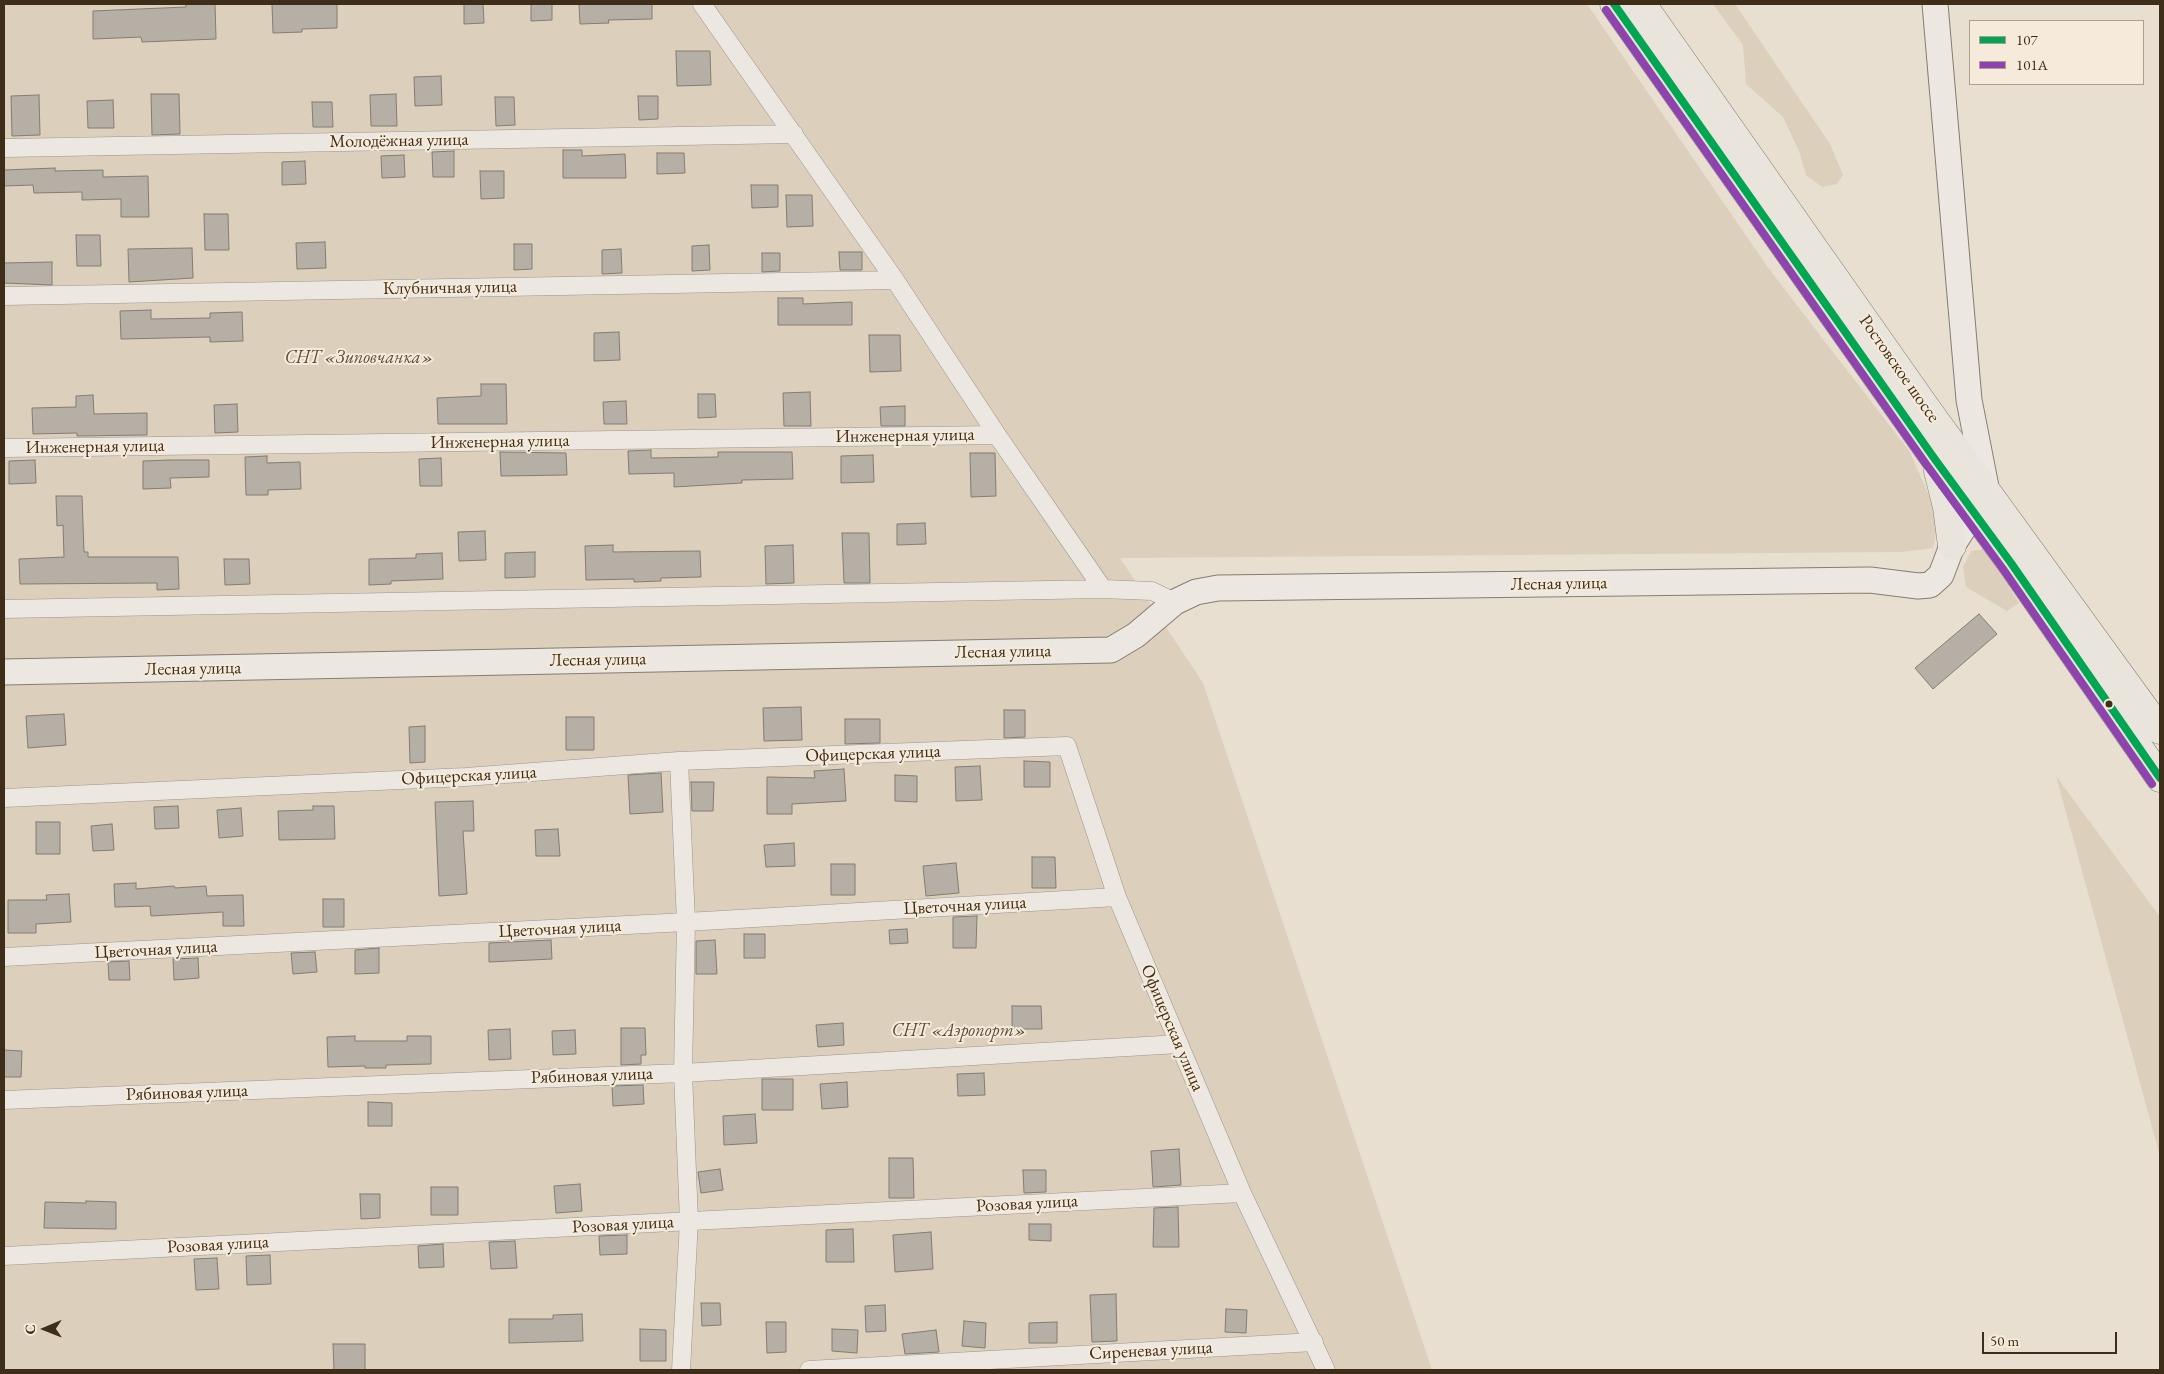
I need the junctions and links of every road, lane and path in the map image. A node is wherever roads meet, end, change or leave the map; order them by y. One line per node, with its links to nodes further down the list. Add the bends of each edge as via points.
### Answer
1 (702, 4): 5 (street)
2 (1614, 4): 13 (highway, Ростовское шоссе)
3 (1642, 4): 10 (highway, Ростовское шоссе)
4 (1935, 4): 9 (street)
5 (794, 134): 6 (street, Молодёжная улица); 7 (street)
6 (4, 148)
7 (896, 280): 8 (street, Клубничная улица); 11 (street)
8 (4, 296)
9 (1969, 400): 10 (street, via 1956,414 1948,416); 14 (street)
10 (1929, 412): 14 (highway, Ростовское шоссе)
11 (997, 435): 12 (street, Инженерная улица); 17 (street)
12 (4, 448)
13 (1934, 458): 14 (highway, Ростовское шоссе); 15 (highway)
14 (1981, 502): 15 (street); 16 (highway, Ростовское шоссе); 21 (highway, Ростовское шоссе)
15 (1952, 546): 16 (street, via 1982,544); 18 (street, Лесная улица, via 1940,574 1930,584 1918,586 1870,580 1218,588 1196,592)
16 (2011, 563): 23 (highway, Ростовское шоссе)
17 (1102, 589): 18 (street, via 1152,591); 19 (street)
18 (1175, 602): 20 (street, Лесная улица, via 1136,636 1110,650)
19 (4, 609)
20 (4, 672)
21 (2160, 730)
22 (679, 762): 24 (street, Офицерская улица, via 466,777); 25 (street, Офицерская улица, via 1067,746); 26 (street)
23 (2160, 778)
24 (4, 798)
25 (1117, 897): 26 (street, Цветочная улица); 28 (street, Офицерская улица)
26 (686, 922): 27 (street, Цветочная улица); 29 (street)
27 (4, 957)
28 (1180, 1044): 29 (street, Рябиновая улица); 31 (street, Офицерская улица)
29 (683, 1073): 30 (street, Рябиновая улица); 32 (street)
30 (4, 1100)
31 (1242, 1194): 32 (street, Розовая улица); 34 (street, Офицерская улица)
32 (689, 1221): 33 (street, Розовая улица); 35 (street)
33 (4, 1256)
34 (1314, 1342): 36 (street, Сиреневая улица); 37 (street, Офицерская улица)
35 (681, 1370)
36 (809, 1370)
37 (1326, 1370)

